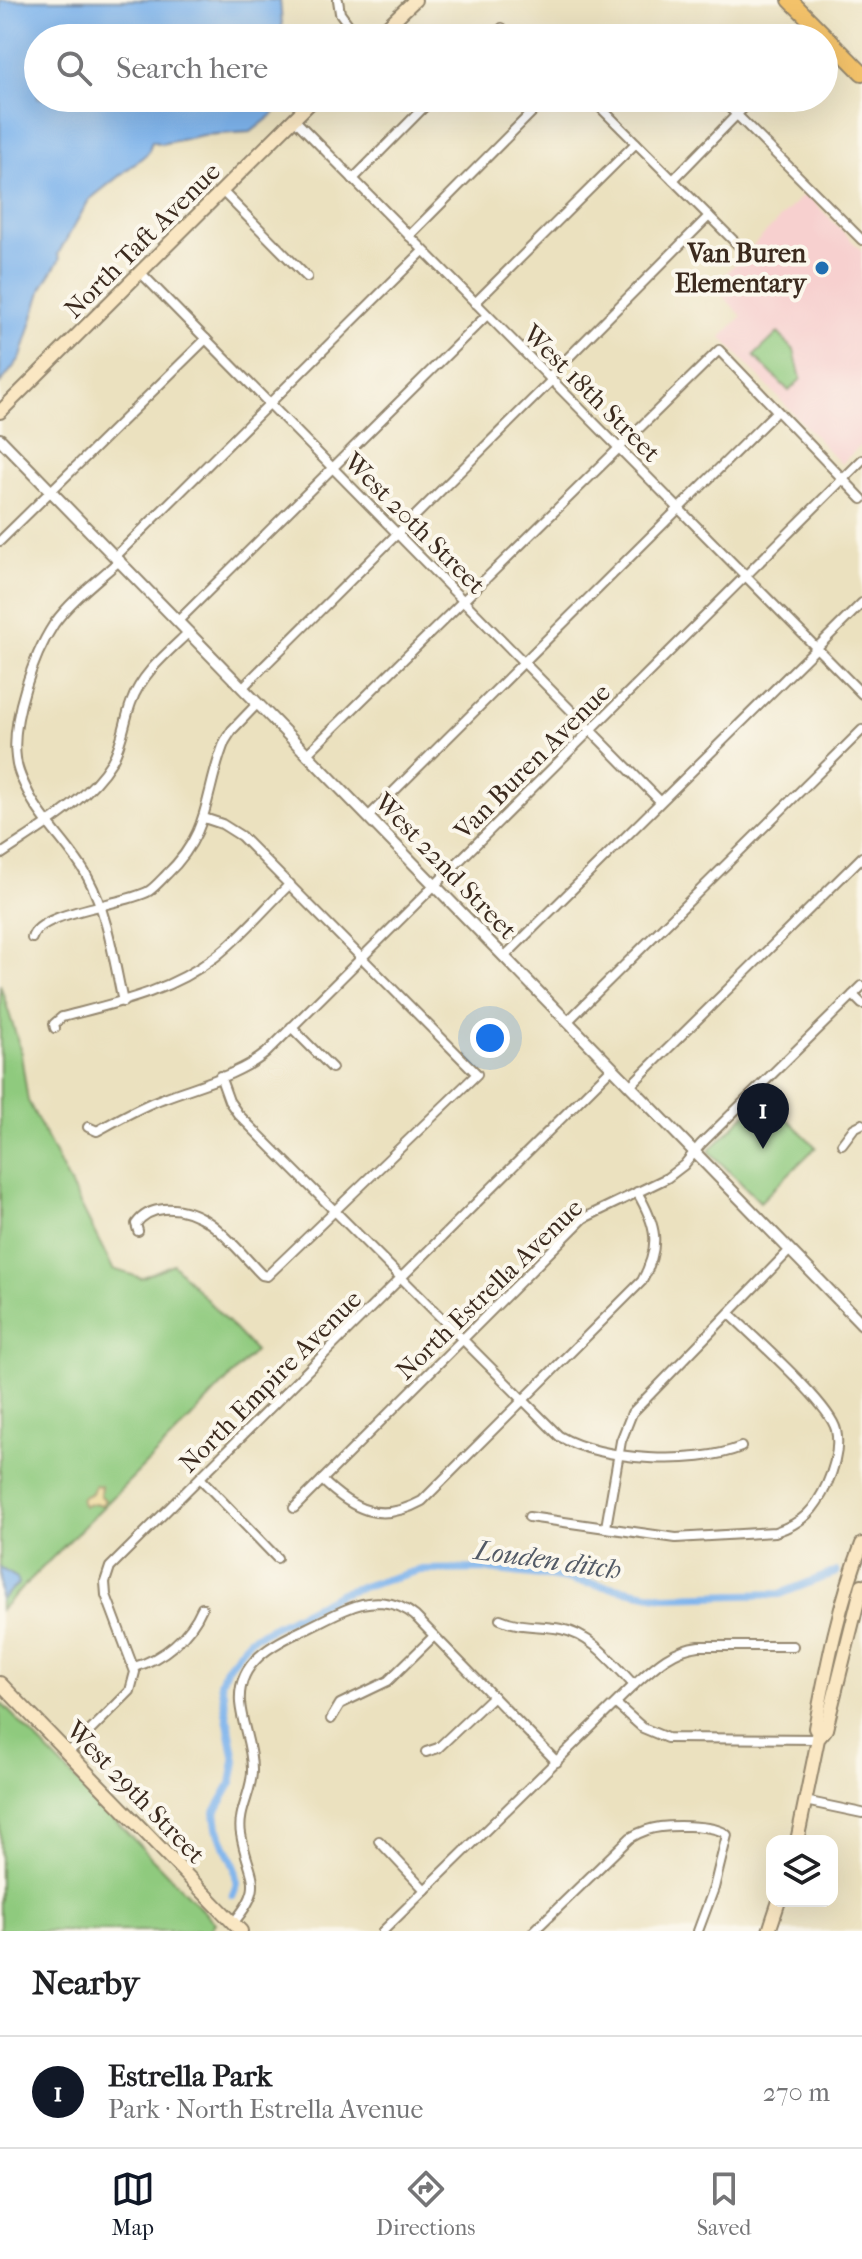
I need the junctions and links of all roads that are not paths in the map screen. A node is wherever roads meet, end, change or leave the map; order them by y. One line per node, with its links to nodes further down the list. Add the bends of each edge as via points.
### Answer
1 (338, 0): 4 (street)
2 (415, 0): 5 (main road)
3 (790, 0): 6 (highway)
4 (348, 24)
5 (390, 24)
6 (808, 24)
7 (838, 53): 8 (highway)
8 (862, 73)
9 (301, 112): 16 (main road, North Taft Avenue)
10 (419, 112): 18 (street)
11 (532, 112): 22 (street)
12 (605, 112): 17 (street)
13 (734, 112): 15 (street)
14 (740, 112): 15 (street)
15 (737, 115): 19 (street); 23 (street)
16 (294, 119): 18 (street, West 18th Street); 20 (main road, North Taft Avenue)
17 (636, 143): 19 (street); 28 (street)
18 (353, 179): 22 (street, West 18th Street)
19 (673, 180): 21 (street)
20 (222, 191): 26 (main road, North Taft Avenue); 27 (street)
21 (709, 216): 25 (street); 31 (street)
22 (409, 236): 24 (street, West 18th Street)
23 (862, 240)
24 (423, 251): 28 (street, West 18th Street); 32 (street)
25 (745, 252)
26 (141, 273): 30 (street, West 20th Street); 34 (main road, North Taft Avenue)
27 (307, 277)
28 (475, 303): 29 (street, West 18th Street)
29 (487, 315): 31 (street, West 18th Street); 38 (street)
30 (206, 339): 32 (street, West 20th Street); 40 (street)
31 (550, 379): 36 (street, West 18th Street); 43 (street)
32 (269, 403): 38 (street, West 20th Street); 45 (street)
33 (777, 411): 36 (street, via 719,350); 39 (street); 42 (street)
34 (0, 412)
35 (0, 439): 40 (street, West 22nd Street)
36 (619, 448): 42 (street, West 18th Street); 47 (street)
37 (862, 460): 39 (street, Van Buren Avenue)
38 (333, 468): 43 (street, West 20th Street); 49 (street)
39 (842, 479): 41 (street); 46 (street, Van Buren Avenue)
40 (51, 491): 44 (street); 45 (street, West 22nd Street)
41 (862, 499)
42 (678, 508): 46 (street, West 18th Street); 52 (street)
43 (398, 534): 47 (street, West 20th Street); 53 (street)
44 (0, 541)
45 (118, 558): 49 (street, West 22nd Street); 62 (street, via 54,624 37,656 14,736 16,763)
46 (746, 576): 51 (street, West 18th Street); 56 (street, Van Buren Avenue)
47 (464, 601): 52 (street, West 20th Street); 58 (street)
48 (862, 603): 51 (street)
49 (178, 621): 50 (street, West 22nd Street)
50 (189, 632): 53 (street, West 22nd Street); 62 (street, via 139,686 105,771)
51 (816, 648): 54 (street, West 18th Street); 59 (street)
52 (524, 662): 56 (street, West 20th Street); 60 (street)
53 (242, 688): 55 (street, West 22nd Street)
54 (862, 694)
55 (258, 703): 58 (street, West 22nd Street); 61 (street, via 225,741)
56 (591, 730): 59 (street, West 20th Street); 66 (street, Van Buren Avenue)
57 (862, 730): 75 (street)
58 (307, 754): 60 (street, West 22nd Street)
59 (660, 801): 70 (street)
60 (368, 817): 66 (street, West 22nd Street)
61 (204, 818): 65 (street, via 241,836); 67 (street, via 190,850 153,888)
62 (48, 822): 63 (street); 67 (street, via 87,876)
63 (0, 855)
64 (862, 857): 81 (street)
65 (290, 884): 69 (street); 73 (street, via 212,959 159,990)
66 (435, 886): 69 (street, Van Buren Avenue); 70 (street, West 22nd Street)
67 (99, 907): 68 (street, via 42,925); 73 (street)
68 (32, 938)
69 (361, 956): 76 (street, Van Buren Avenue); 87 (street, via 477,1074)
70 (504, 957): 75 (street, West 22nd Street)
71 (862, 986): 72 (street, North Estrella Avenue)
72 (853, 995): 74 (street); 85 (street, North Estrella Avenue)
73 (123, 1002): 77 (street, via 62,1017)
74 (862, 1004)
75 (567, 1022): 79 (street, West 22nd Street)
76 (291, 1027): 78 (street); 80 (street, Van Buren Avenue, via 259,1058)
77 (55, 1028)
78 (332, 1068)
79 (612, 1068): 81 (street, West 22nd Street); 90 (street, North Empire Avenue)
80 (220, 1076): 83 (street, Van Buren Avenue, via 97,1131); 87 (street, via 232,1107)
81 (630, 1086): 85 (street, West 22nd Street)
82 (862, 1124): 84 (street)
83 (88, 1127)
84 (842, 1144)
85 (695, 1152): 86 (street, North Estrella Avenue, via 678,1171); 89 (street, West 22nd Street)
86 (637, 1192): 93 (street, North Estrella Avenue, via 584,1218); 94 (street, via 655,1233 649,1268 634,1291)
87 (335, 1211): 88 (street, via 265,1276 210,1223 192,1213 147,1213 136,1224); 90 (street)
88 (138, 1231)
89 (790, 1250): 91 (street); 92 (street, West 22nd Street)
90 (401, 1279): 93 (street); 97 (street, North Empire Avenue)
91 (729, 1313): 96 (street, via 632,1413); 101 (street, via 831,1418 836,1451 822,1495 804,1519 775,1532 676,1538)
92 (862, 1324)
93 (463, 1340): 94 (street); 98 (street, North Estrella Avenue)
94 (524, 1401): 96 (street, via 565,1440); 98 (street, via 412,1506 391,1512 359,1509)
95 (741, 1447): 96 (street, via 648,1459)
96 (619, 1454): 101 (street)
97 (201, 1479): 103 (street); 110 (street, North Empire Avenue, via 114,1561 106,1575 108,1602)
98 (322, 1480): 99 (street, North Estrella Avenue)
99 (294, 1508)
100 (529, 1517): 101 (street)
101 (606, 1527)
102 (862, 1544): 106 (main road)
103 (277, 1558)
104 (862, 1585): 106 (main road)
105 (202, 1608): 110 (street, via 195,1625 161,1656)
106 (853, 1608): 116 (main road, via 826,1729)
107 (500, 1619): 112 (street, via 578,1634)
108 (434, 1636): 113 (street); 115 (street, via 388,1681 340,1704); 126 (street, via 403,1608 360,1603 275,1643 257,1657 245,1676 240,1702 252,1764 240,1832 254,1885)
109 (793, 1646): 112 (street, via 687,1647)
110 (134, 1667): 118 (street, via 130,1691)
111 (0, 1683): 118 (main road, West 29th Street)
112 (634, 1685): 114 (street)
113 (493, 1696): 117 (street, via 438,1748); 119 (street)
114 (616, 1704): 116 (street, via 643,1728 667,1738); 119 (street)
115 (331, 1719)
116 (819, 1737): 120 (main road)
117 (426, 1752)
118 (68, 1753): 126 (main road, West 29th Street)
119 (557, 1762): 124 (street)
120 (805, 1801): 121 (street); 122 (main road)
121 (862, 1813)
122 (798, 1835)
123 (379, 1841): 124 (street)
124 (425, 1890): 127 (street)
125 (777, 1907): 130 (main road)
126 (237, 1927)
127 (383, 1931)
128 (534, 1931): 129 (street, via 630,1838 649,1829 704,1827 727,1833)
129 (698, 1931)
130 (769, 1931)

